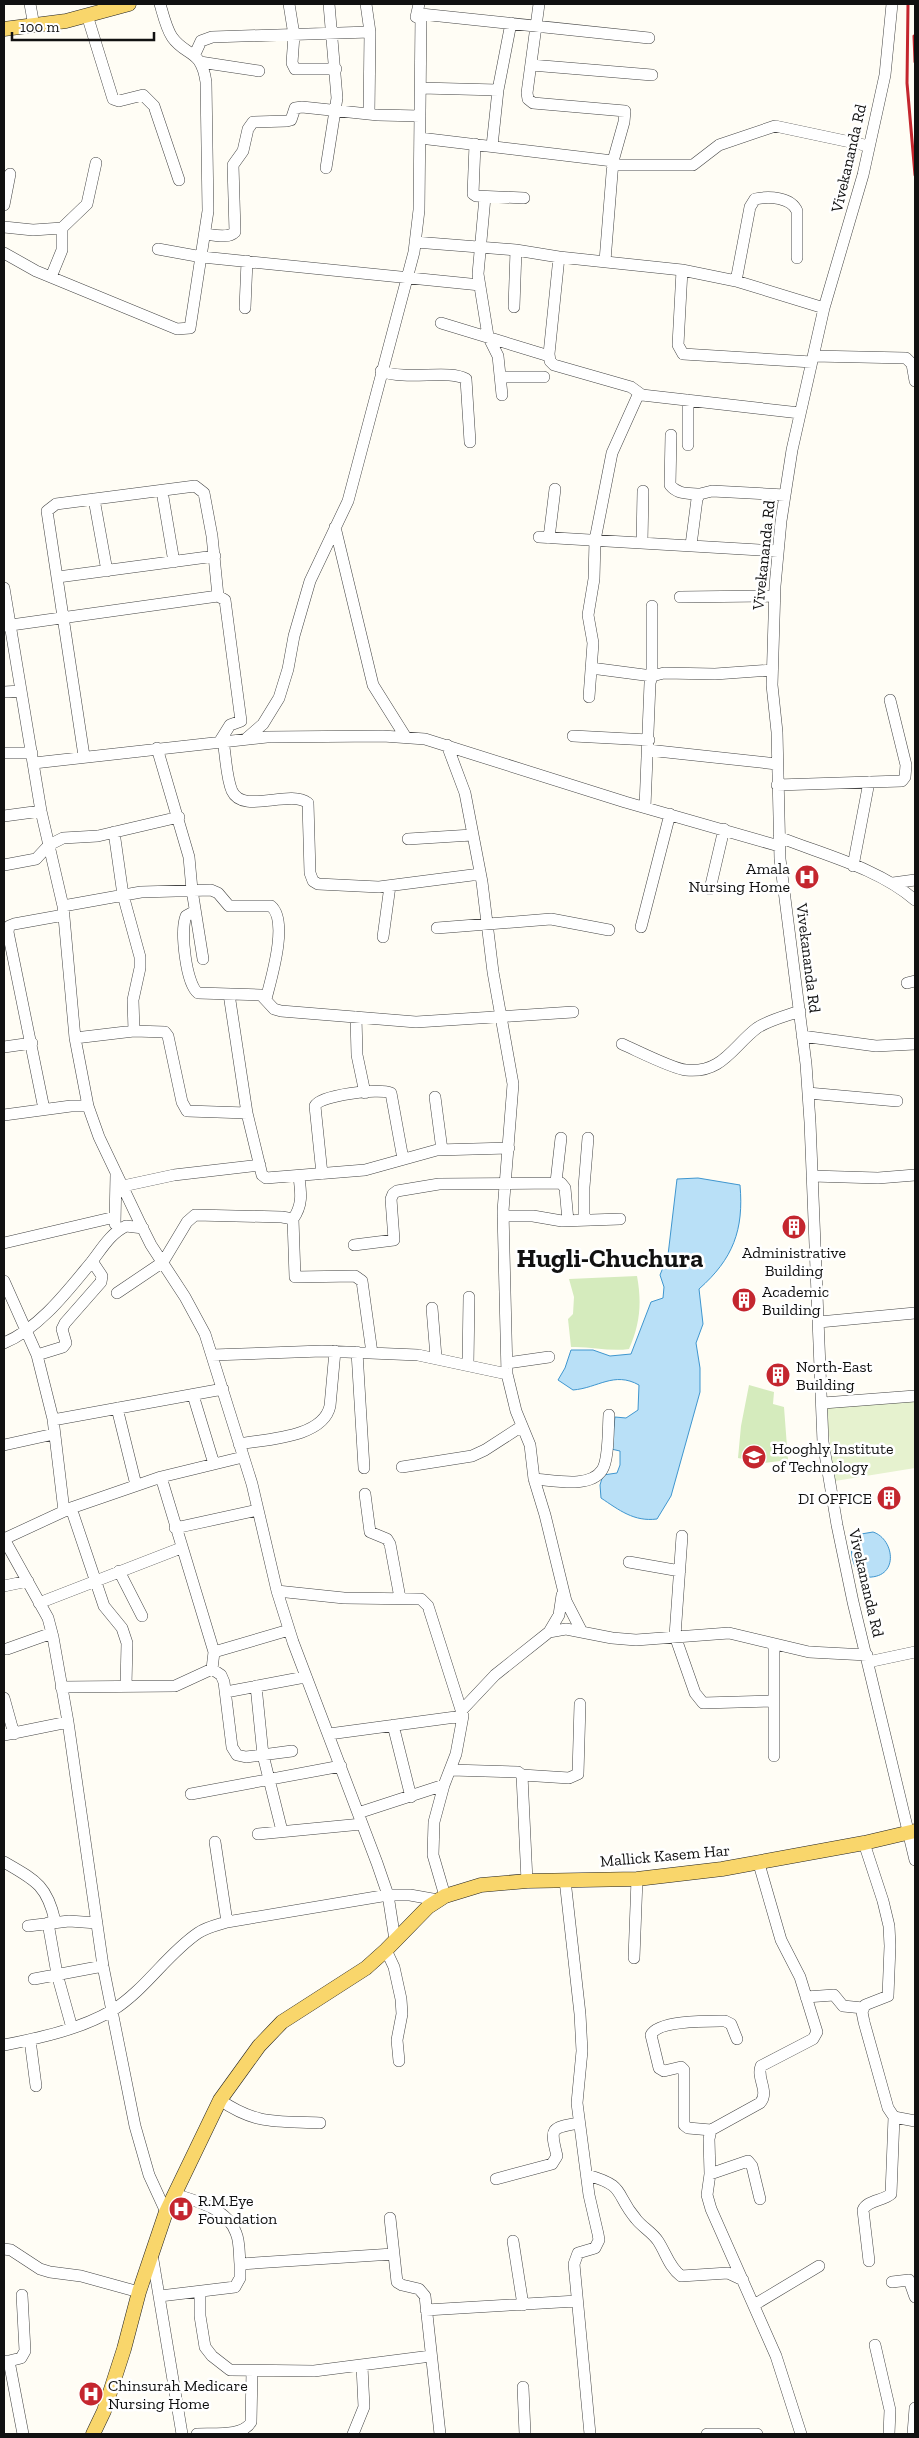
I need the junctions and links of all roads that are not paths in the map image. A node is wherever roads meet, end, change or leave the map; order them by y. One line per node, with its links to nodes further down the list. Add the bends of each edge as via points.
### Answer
1 (30, 4): 12 (street)
2 (129, 4): 10 (main road)
3 (160, 4): 19 (street, via 172,36)
4 (289, 4): 17 (street)
5 (329, 4): 16 (street)
6 (366, 4): 15 (street)
7 (539, 4): 13 (street)
8 (892, 4): 32 (street, Vivekananda Rd, via 888,54)
9 (420, 9): 11 (street); 24 (street)
10 (87, 15): 12 (main road); 37 (street, via 113,99 119,101 143,95 149,99)
11 (511, 23): 13 (street); 25 (street)
12 (34, 26): 14 (main road)
13 (536, 26): 18 (street); 20 (street)
14 (4, 29)
15 (370, 32): 16 (street); 27 (street)
16 (333, 33): 17 (street); 21 (street)
17 (294, 35): 19 (street, via 206,38 201,41); 21 (street, via 292,63 295,69)
18 (648, 38)
19 (197, 58): 22 (street); 43 (street, via 206,82 208,211)
20 (531, 65): 23 (street); 34 (street, via 527,93 533,102 625,111)
21 (336, 68): 26 (street)
22 (259, 71)
23 (652, 75)
24 (420, 88): 25 (street); 28 (street)
25 (498, 90): 31 (street)
26 (335, 109): 27 (street); 35 (street); 43 (street, via 295,108 291,120 253,122 248,128 243,151 233,165 235,232 232,236)
27 (369, 114): 28 (street)
28 (420, 116): 29 (street)
29 (420, 138): 30 (street); 44 (street)
30 (475, 144): 31 (street); 38 (street, via 473,191 476,196)
31 (492, 146): 34 (street)
32 (869, 146): 34 (street, via 775,126 719,146 693,165); 61 (street, Vivekananda Rd)
33 (96, 163): 42 (street, via 86,204)
34 (613, 163): 52 (street)
35 (326, 168)
36 (10, 174): 40 (street)
37 (180, 180)
38 (484, 197): 39 (street); 45 (street)
39 (524, 198)
40 (4, 205)
41 (4, 228): 42 (street)
42 (62, 228): 55 (street, via 62,250)
43 (205, 234): 49 (street)
44 (415, 242): 45 (street); 56 (street)
45 (479, 248): 47 (street); 58 (street)
46 (158, 250): 49 (street)
47 (516, 250): 50 (street); 60 (street)
48 (4, 253): 55 (street)
49 (202, 257): 53 (street); 55 (street, via 193,322 184,330)
50 (558, 257): 52 (street); 64 (street)
51 (797, 258): 57 (street, via 795,206 791,201 755,199 750,208)
52 (605, 261): 54 (street)
53 (247, 262): 56 (street); 59 (street)
54 (682, 270): 57 (street); 65 (street, via 678,345 684,354)
55 (51, 277)
56 (407, 277): 58 (street); 67 (street)
57 (736, 281): 61 (street)
58 (480, 285): 63 (street)
59 (245, 308)
60 (514, 308)
61 (824, 308): 65 (street, Vivekananda Rd)
62 (441, 323): 63 (street)
63 (488, 336): 64 (street); 68 (street, via 498,356)
64 (549, 356): 71 (street, via 554,365 631,387)
65 (812, 359): 66 (street, via 906,358); 74 (street, Vivekananda Rd)
66 (913, 362): 70 (street)
67 (382, 371): 76 (street, via 399,377 455,376 466,379); 84 (street, via 348,500)
68 (500, 377): 69 (street); 72 (street)
69 (544, 377)
70 (915, 381)
71 (640, 393): 73 (street); 85 (street, via 612,453)
72 (502, 395)
73 (688, 400): 74 (street); 77 (street)
74 (800, 413): 82 (street, Vivekananda Rd)
75 (671, 435): 81 (street, via 670,485 674,491)
76 (470, 442)
77 (688, 445)
78 (555, 489): 85 (street, via 544,537)
79 (162, 490): 83 (street); 89 (street, via 200,488 204,493); 90 (street)
80 (643, 491): 86 (street)
81 (700, 494): 82 (street, via 712,491); 87 (street)
82 (785, 495): 88 (street, Vivekananda Rd)
83 (94, 499): 91 (street); 92 (street, via 56,504 47,511)
84 (335, 527): 107 (street, via 373,685); 109 (street, via 310,581 279,698 262,724)
85 (595, 540): 86 (street); 100 (street, via 594,579 588,615 593,643)
86 (642, 542): 87 (street)
87 (691, 545): 88 (street)
88 (778, 551): 95 (street, Vivekananda Rd)
89 (215, 556): 90 (street); 94 (street)
90 (174, 562): 91 (street)
91 (107, 571): 92 (street)
92 (58, 577): 98 (street)
93 (4, 588): 99 (street)
94 (218, 596): 98 (street); 110 (street, via 225,600 241,721 230,725)
95 (774, 596): 96 (street); 101 (street, Vivekananda Rd)
96 (680, 597)
97 (652, 606): 102 (street)
98 (64, 619): 99 (street); 115 (street)
99 (7, 625): 103 (street)
100 (591, 668): 102 (street); 105 (street)
101 (772, 670): 102 (street); 117 (street, Vivekananda Rd)
102 (652, 676): 112 (street)
103 (21, 691): 104 (street); 116 (street)
104 (4, 692)
105 (589, 697)
106 (890, 700): 118 (street, via 906,765 905,777 902,781)
107 (405, 736): 109 (street); 111 (street)
108 (572, 736): 112 (street)
109 (247, 738): 110 (street)
110 (222, 741): 113 (street); 136 (street, via 236,797 243,801 294,798 308,803 310,873 314,881 364,888)
111 (447, 745): 120 (street); 127 (street, via 464,793)
112 (649, 745): 117 (street); 120 (street)
113 (157, 748): 115 (street); 124 (street)
114 (4, 753): 116 (street)
115 (84, 756): 116 (street)
116 (33, 758): 121 (street)
117 (777, 764): 119 (street, Vivekananda Rd)
118 (869, 782): 119 (street); 132 (street)
119 (777, 785): 129 (street, Vivekananda Rd)
120 (645, 807): 122 (street)
121 (42, 811): 123 (street); 130 (street)
122 (670, 814): 125 (street); 144 (street)
123 (4, 816)
124 (179, 817): 126 (street); 138 (street, via 189,857)
125 (724, 829): 129 (street); 137 (street)
126 (114, 832): 130 (street, via 63,838); 139 (street)
127 (472, 835): 128 (street); 133 (street)
128 (408, 839)
129 (779, 842): 132 (street); 153 (street, Vivekananda Rd)
130 (49, 845): 131 (street, via 36,858); 141 (street)
131 (4, 865)
132 (853, 866): 135 (street)
133 (480, 874): 136 (street); 143 (street)
134 (915, 880): 135 (street)
135 (893, 884): 140 (street)
136 (390, 886): 147 (street)
137 (710, 889)
138 (192, 890): 139 (street); 142 (street); 152 (street, via 218,893 228,906 264,905 276,911 278,944)
139 (123, 895): 141 (street); 157 (street, via 140,957 133,1000)
140 (915, 900)
141 (63, 910): 149 (street, via 10,926 8,932); 159 (street)
142 (195, 910): 148 (street); 151 (street, via 186,916 182,928 194,990 198,993)
143 (488, 922): 145 (street); 146 (street, via 561,919); 156 (street)
144 (641, 927)
145 (437, 928)
146 (609, 930)
147 (383, 937)
148 (203, 959)
149 (16, 979): 150 (street); 160 (street)
150 (4, 981)
151 (229, 994): 152 (street, via 262,995); 170 (street)
152 (266, 999): 155 (street, via 274,1009)
153 (800, 1011): 158 (street, Vivekananda Rd); 161 (street, via 764,1024 721,1062 697,1069 685,1070)
154 (573, 1012): 156 (street)
155 (356, 1017): 156 (street, via 416,1022); 164 (street, via 357,1055)
156 (501, 1018): 174 (street, via 513,1084)
157 (134, 1031): 159 (street); 170 (street, via 160,1031 168,1036 182,1102 187,1111)
158 (802, 1036): 162 (street, via 876,1046); 165 (street, Vivekananda Rd)
159 (75, 1038): 168 (street)
160 (32, 1042): 163 (street); 169 (street)
161 (622, 1044)
162 (915, 1044)
163 (4, 1047)
164 (365, 1092): 176 (street, via 378,1090 390,1093); 179 (street, via 317,1102)
165 (808, 1093): 167 (street); 182 (street, Vivekananda Rd)
166 (435, 1097): 175 (street)
167 (897, 1100)
168 (88, 1106): 169 (street); 178 (street)
169 (44, 1109): 171 (street)
170 (247, 1113): 177 (street)
171 (4, 1115)
172 (561, 1138): 184 (street)
173 (588, 1138): 190 (street)
174 (509, 1148): 175 (street); 183 (street)
175 (442, 1150): 176 (street)
176 (403, 1159): 179 (street, via 365,1170)
177 (260, 1165): 181 (street, via 266,1178); 185 (street, via 174,1175)
178 (116, 1174): 185 (street); 187 (street)
179 (322, 1174): 181 (street)
180 (915, 1175): 182 (street, via 878,1178)
181 (299, 1176): 189 (street, via 300,1205)
182 (812, 1176): 203 (street, Vivekananda Rd)
183 (504, 1182): 184 (street); 186 (street); 195 (street, via 440,1184 397,1191 391,1199 394,1240)
184 (556, 1182): 191 (street, via 565,1188)
185 (123, 1186): 192 (street)
186 (503, 1216): 191 (street); 214 (street)
187 (115, 1217): 193 (street); 194 (street)
188 (620, 1219): 190 (street)
189 (293, 1220): 197 (street, via 195,1215 187,1222); 208 (street, via 295,1277 355,1276 362,1281)
190 (584, 1220): 191 (street)
191 (568, 1221)
192 (142, 1228): 193 (street, via 126,1226); 197 (street)
193 (113, 1234): 196 (street)
194 (4, 1243)
195 (354, 1245)
196 (92, 1261): 204 (street); 209 (street, via 102,1276 101,1282 65,1323 62,1329 66,1343 63,1347)
197 (163, 1262): 199 (street); 210 (street, via 195,1314)
198 (4, 1281): 204 (street)
199 (117, 1294)
200 (469, 1297): 213 (street)
201 (432, 1308): 211 (street)
202 (915, 1313): 203 (street)
203 (819, 1322): 218 (street, Vivekananda Rd)
204 (26, 1332): 205 (street); 209 (street)
205 (4, 1343)
206 (334, 1351): 207 (street); 210 (street); 224 (street, via 330,1406 324,1420 305,1432)
207 (357, 1352): 208 (street); 229 (street)
208 (372, 1353): 211 (street)
209 (37, 1355): 221 (street)
210 (212, 1355): 215 (street)
211 (436, 1357): 213 (street)
212 (549, 1358): 214 (street)
213 (468, 1365): 214 (street)
214 (507, 1368): 222 (street, via 512,1400)
215 (223, 1389): 216 (street); 224 (street)
216 (193, 1395): 219 (street); 227 (street)
217 (915, 1396): 218 (street)
218 (823, 1403): 260 (street, Vivekananda Rd, via 823,1442 828,1477)
219 (117, 1408): 221 (street); 232 (street)
220 (609, 1415): 231 (street, via 604,1465 596,1476 578,1481)
221 (53, 1420): 223 (street)
222 (522, 1426): 228 (street, via 472,1456); 231 (street, via 530,1446)
223 (54, 1434): 225 (street); 234 (street)
224 (239, 1444): 226 (street)
225 (4, 1445)
226 (243, 1457): 227 (street); 235 (street)
227 (214, 1464): 230 (street)
228 (402, 1467)
229 (364, 1468)
230 (161, 1477): 232 (street); 236 (street)
231 (534, 1479): 246 (street)
232 (136, 1486): 234 (street)
233 (365, 1494): 248 (street, via 370,1532 387,1539 390,1544)
234 (67, 1509): 238 (street); 244 (street)
235 (258, 1510): 236 (street); 247 (street)
236 (175, 1528): 239 (street)
237 (682, 1536): 242 (street)
238 (4, 1539): 243 (street)
239 (181, 1548): 241 (street); 258 (street)
240 (629, 1562): 242 (street)
241 (119, 1571): 244 (street); 250 (street)
242 (680, 1571): 255 (street)
243 (28, 1581): 245 (street); 249 (street)
244 (96, 1581): 249 (street); 263 (street, via 104,1606 122,1628 127,1643)
245 (4, 1586)
246 (563, 1588): 252 (street, via 559,1615); 253 (street, via 569,1611)
247 (277, 1591): 248 (street, via 344,1598); 251 (street)
248 (400, 1598): 270 (street, via 421,1599 428,1606)
249 (39, 1603): 254 (street)
250 (142, 1616)
251 (289, 1630): 258 (street); 262 (street)
252 (549, 1632): 253 (street, via 566,1629); 270 (street, via 495,1675)
253 (582, 1632): 255 (street, via 636,1640)
254 (52, 1633): 257 (street); 265 (street)
255 (675, 1636): 256 (street, via 730,1633); 268 (street, via 695,1693 703,1703)
256 (774, 1644): 260 (street); 268 (street)
257 (7, 1649)
258 (214, 1652): 261 (street)
259 (915, 1652): 260 (street)
260 (867, 1659): 287 (street, Vivekananda Rd)
261 (212, 1669): 263 (street, via 175,1686); 266 (street, via 221,1675)
262 (306, 1677): 264 (street); 274 (street)
263 (126, 1686): 265 (street)
264 (256, 1686): 266 (street); 276 (street)
265 (61, 1687): 271 (street)
266 (226, 1692): 276 (street, via 234,1752 240,1757)
267 (4, 1698): 273 (street)
268 (772, 1701): 277 (street)
269 (580, 1704): 280 (street, via 578,1774 569,1778)
270 (462, 1713): 272 (street); 279 (street)
271 (68, 1722): 273 (street); 301 (street)
272 (393, 1726): 274 (street); 284 (street)
273 (9, 1734)
274 (329, 1734): 278 (street)
275 (292, 1751): 276 (street)
276 (263, 1755): 281 (street)
277 (774, 1756)
278 (341, 1766): 281 (street); 285 (street)
279 (452, 1770): 280 (street, via 518,1772); 282 (street)
280 (522, 1775): 296 (street)
281 (269, 1780): 283 (street); 286 (street)
282 (444, 1785): 284 (street); 298 (street, via 432,1842)
283 (191, 1794)
284 (411, 1797): 285 (street)
285 (360, 1819): 286 (street); 297 (street)
286 (282, 1831): 288 (street)
287 (912, 1831): 290 (main road, Mallick Kasem Har); 291 (street, Vivekananda Rd)
288 (258, 1834)
289 (215, 1842): 300 (street)
290 (864, 1843): 293 (main road, Mallick Kasem Har); 309 (street, via 889,1926 890,1992 885,1999)
291 (915, 1860)
292 (4, 1862): 299 (street, via 35,1880 44,1890 50,1902)
293 (759, 1864): 294 (main road, Mallick Kasem Har); 308 (street, via 781,1940 800,1977)
294 (637, 1879): 295 (main road, Mallick Kasem Har); 304 (street)
295 (565, 1880): 296 (main road, Mallick Kasem Har); 321 (street, via 580,2014)
296 (527, 1881): 298 (main road, Mallick Kasem Har, via 481,1885)
297 (388, 1895): 298 (street); 300 (street); 303 (street)
298 (442, 1898): 303 (main road, via 412,1921)
299 (52, 1922): 301 (street); 302 (street); 306 (street)
300 (227, 1922): 310 (street, via 199,1932 150,1980)
301 (97, 1923): 305 (street)
302 (28, 1926)
303 (391, 1945): 315 (street, via 402,2014 397,2040); 317 (main road, via 366,1968 282,2022 259,2046)
304 (634, 1958)
305 (103, 1966): 306 (street); 310 (street)
306 (57, 1974): 307 (street); 311 (street)
307 (34, 1979)
308 (806, 1997): 309 (street, via 834,1995 843,2006); 322 (street, via 816,2036 761,2066 763,2100)
309 (863, 2008): 318 (street, via 882,2092)
310 (113, 2010): 311 (street); 328 (street, via 134,2126)
311 (72, 2028): 312 (street)
312 (30, 2040): 314 (street); 316 (street)
313 (737, 2040): 322 (street, via 732,2024 725,2021 669,2024 655,2028 651,2035 659,2068 664,2071 680,2067 684,2070 684,2125)
314 (4, 2045)
315 (399, 2061)
316 (36, 2086)
317 (220, 2100): 320 (street, via 237,2112 257,2119); 326 (main road)
318 (894, 2117): 319 (street); 334 (street, via 891,2194 863,2210)
319 (915, 2121)
320 (320, 2122)
321 (579, 2123): 324 (street); 325 (street, via 553,2130 557,2156 552,2164)
322 (711, 2130): 323 (street)
323 (710, 2174): 327 (street, via 748,2161); 337 (street, via 708,2201)
324 (587, 2175): 337 (street, via 615,2187 636,2220 658,2241 669,2264 681,2276 728,2273); 344 (street, via 599,2240 595,2248 574,2258)
325 (496, 2180)
326 (174, 2194): 328 (main road); 335 (street, via 213,2208 227,2220 237,2234)
327 (760, 2199)
328 (166, 2212): 332 (main road)
329 (390, 2218): 333 (street)
330 (513, 2241): 345 (street)
331 (4, 2249): 339 (street, via 45,2270)
332 (152, 2254): 339 (main road); 342 (street)
333 (393, 2254): 335 (street); 347 (street, via 397,2282 421,2290)
334 (869, 2261)
335 (240, 2264): 340 (street, via 240,2278 236,2286)
336 (819, 2266): 346 (street)
337 (743, 2280): 346 (street)
338 (892, 2282): 343 (street, via 909,2280)
339 (140, 2292): 356 (main road)
340 (200, 2292): 342 (street); 352 (street, via 205,2347 230,2370)
341 (22, 2295): 350 (street, via 25,2351 21,2358)
342 (160, 2296): 357 (street)
343 (915, 2297)
344 (577, 2301): 345 (street); 362 (street)
345 (523, 2305): 347 (street)
346 (754, 2305): 365 (street, via 787,2385)
347 (426, 2310): 349 (street)
348 (875, 2345): 366 (street, via 888,2397)
349 (431, 2356): 351 (street); 360 (street)
350 (6, 2361): 355 (street)
351 (362, 2366): 352 (street); 359 (street, via 364,2406)
352 (252, 2372): 358 (street, via 249,2426 241,2431)
353 (522, 2387): 361 (street)
354 (915, 2408): 367 (street)
355 (23, 2434)
356 (96, 2434)
357 (182, 2434)
358 (197, 2434)
359 (353, 2434)
360 (440, 2434)
361 (525, 2434)
362 (590, 2434)
363 (707, 2434): 364 (street)
364 (757, 2434)
365 (801, 2434)
366 (889, 2434)
367 (912, 2434)

